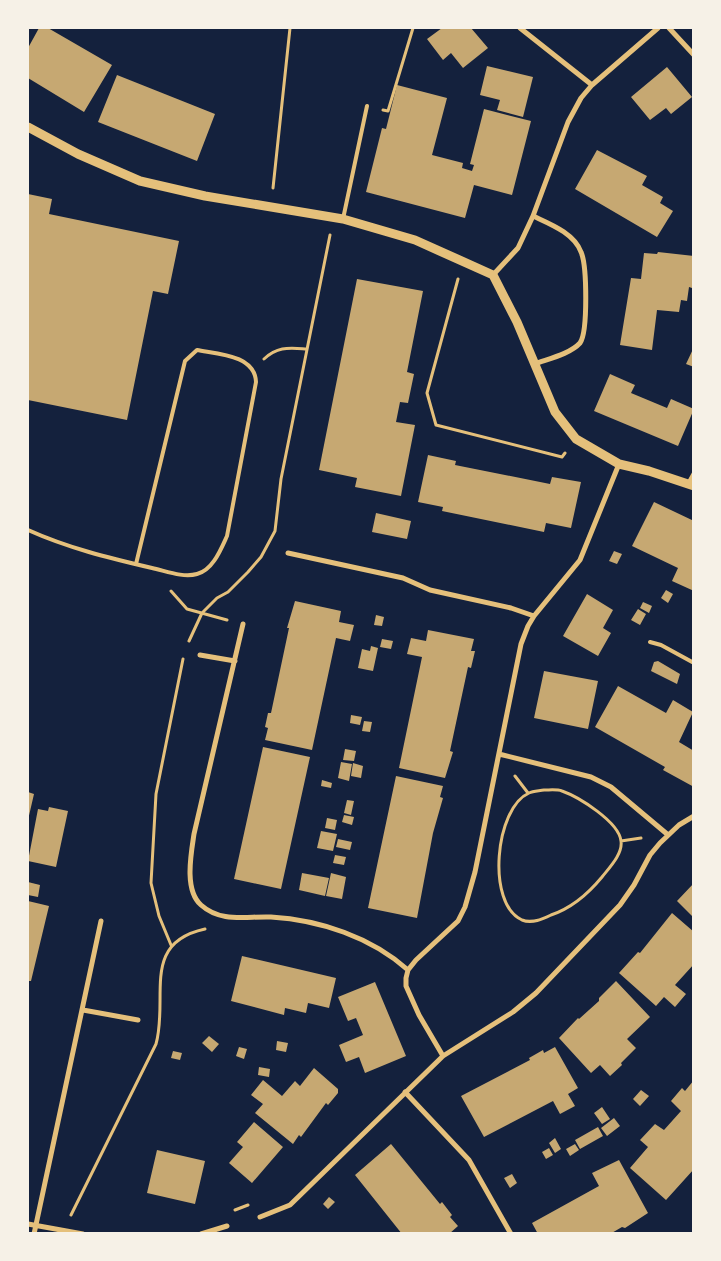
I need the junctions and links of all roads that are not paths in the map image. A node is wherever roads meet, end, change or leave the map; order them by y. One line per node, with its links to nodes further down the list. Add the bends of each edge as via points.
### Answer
1 (520, 28): 5 (street)
2 (658, 28): 5 (street)
3 (669, 28): 4 (street)
4 (694, 55)
5 (592, 85): 8 (street, via 568,122)
6 (367, 106): 9 (lane)
7 (28, 126): 9 (street, via 78,154 140,181 205,196)
8 (533, 216): 10 (street, via 518,248); 11 (street, via 554,225 582,252 586,295 585,331 581,342)
9 (338, 218): 10 (street, via 415,240)
10 (493, 275): 11 (street)
11 (535, 364): 12 (street, via 555,412 576,439)
12 (619, 464): 14 (street); 18 (street, via 580,560)
13 (694, 474): 14 (street)
14 (691, 485)
15 (28, 530): 17 (lane, via 88,554)
16 (288, 553): 18 (street, via 404,578 430,590)
17 (136, 564): 17 (lane, via 185,361 197,350 247,362 253,368 256,382 227,536 218,557 200,574 186,575)
18 (534, 616): 24 (street, via 522,644)
19 (243, 624): 22 (street)
20 (650, 642): 23 (lane)
21 (200, 655): 22 (street)
22 (235, 661): 28 (street, via 189,869 200,904 219,916 302,921 353,935)
23 (694, 663)
24 (500, 754): 26 (street, via 591,777 611,788); 28 (street, via 465,907 458,921)
25 (694, 816): 26 (street)
26 (667, 834): 31 (street, via 620,904 536,994)
27 (101, 921): 29 (street)
28 (408, 970): 31 (street, via 406,986 418,1015)
29 (83, 1010): 30 (street); 35 (street)
30 (138, 1020)
31 (443, 1056): 32 (street)
32 (405, 1092): 33 (street, via 290,1205); 40 (street, via 469,1160)
33 (260, 1217)
34 (28, 1224): 35 (street)
35 (36, 1225): 37 (street); 38 (street)
36 (227, 1226): 39 (street)
37 (34, 1234)
38 (83, 1234)
39 (201, 1234)
40 (511, 1234)

